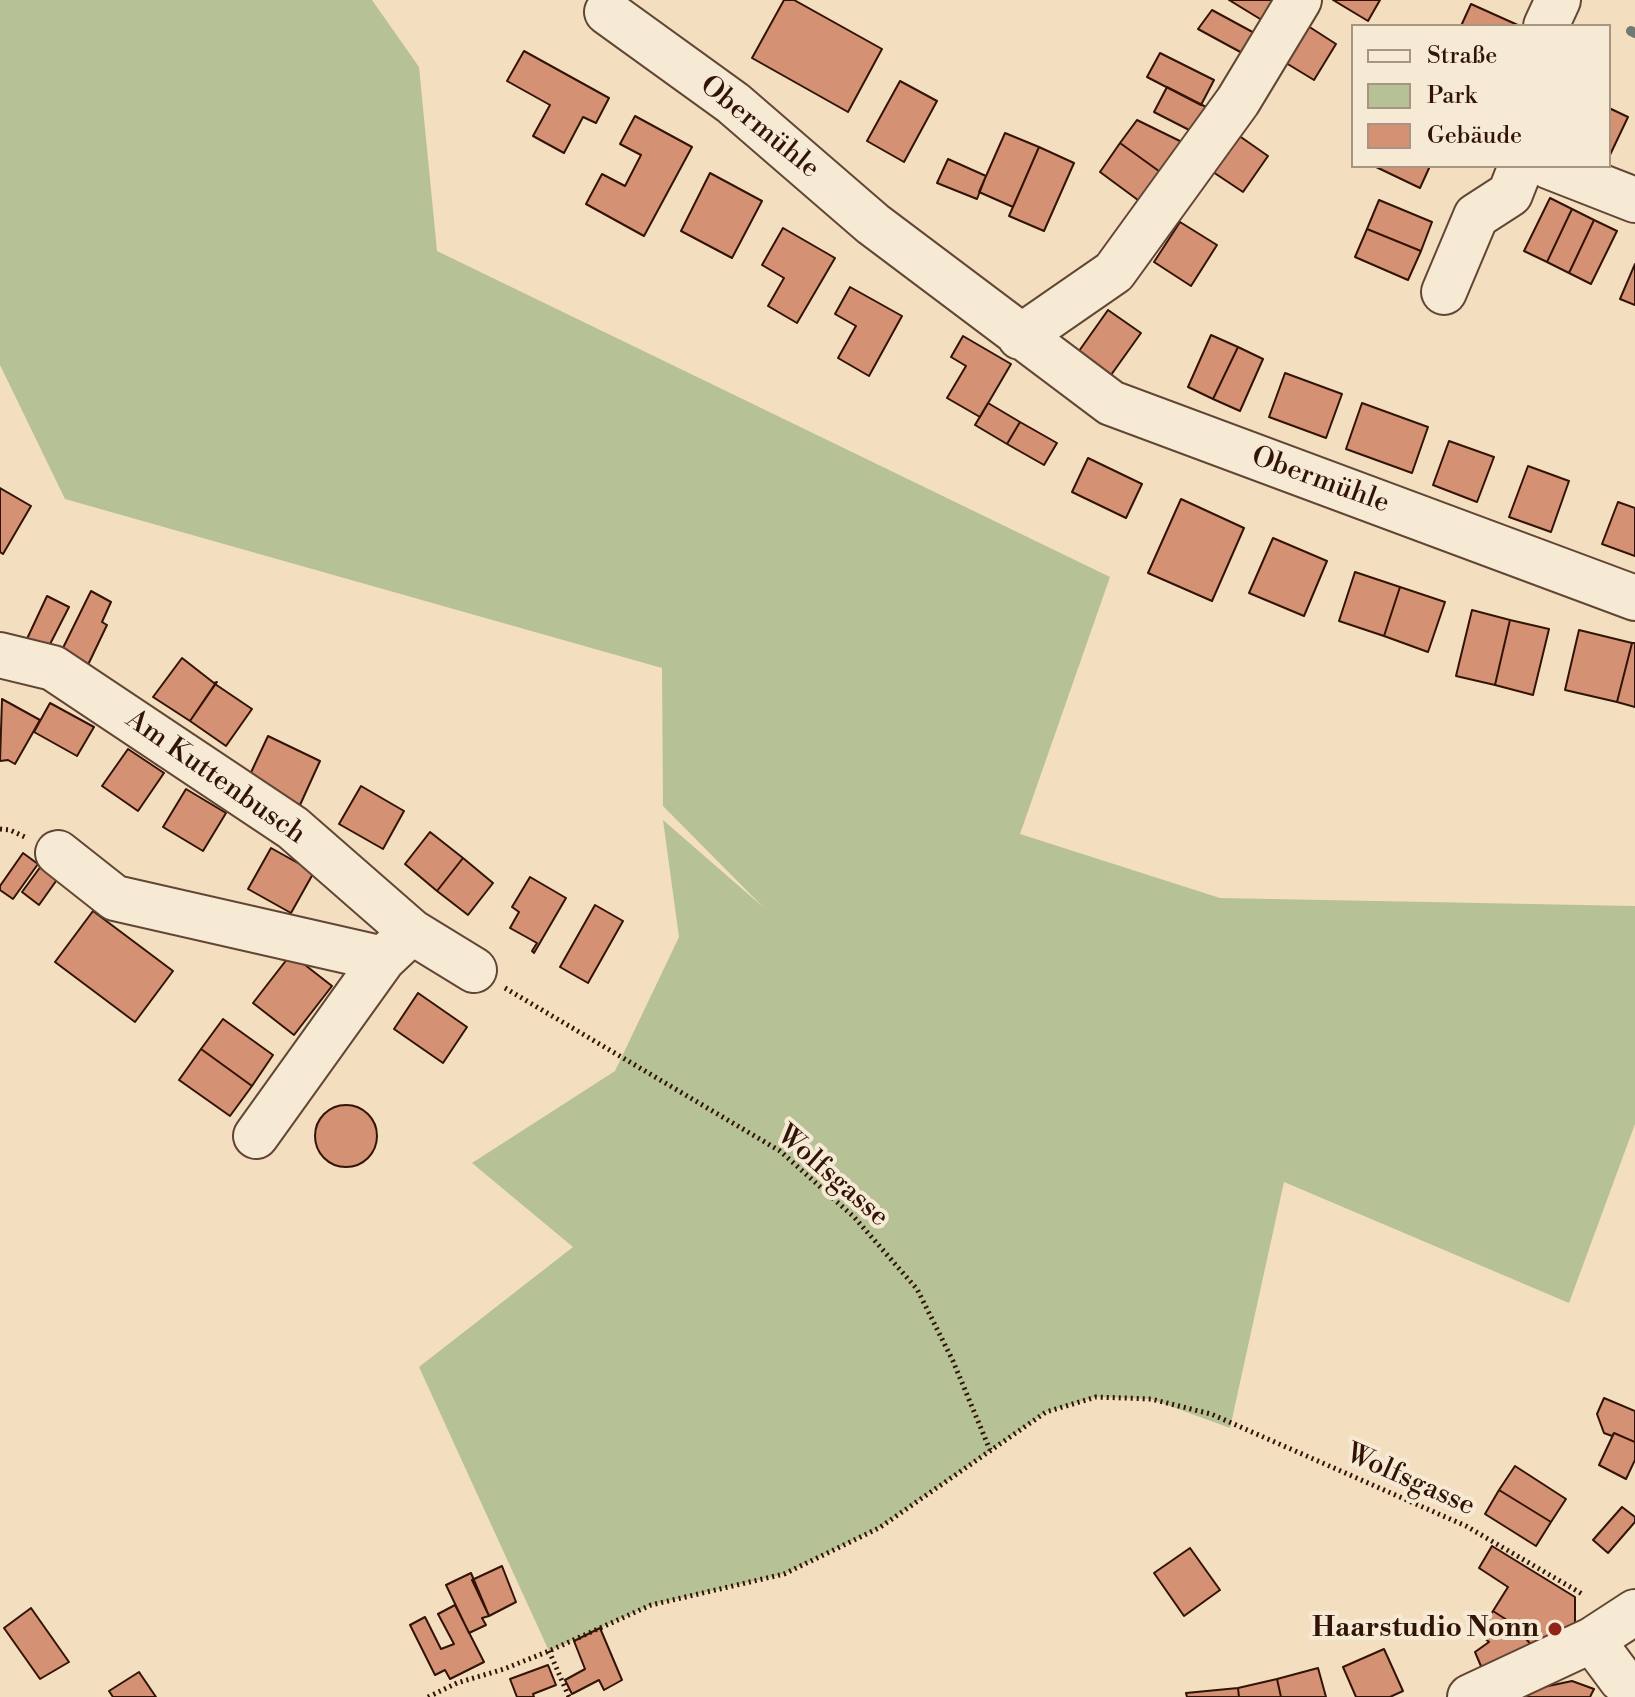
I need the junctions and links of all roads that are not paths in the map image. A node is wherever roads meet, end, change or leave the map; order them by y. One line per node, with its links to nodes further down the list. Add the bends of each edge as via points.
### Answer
1 (1299, 0): 9 (street, via 1238,101 1114,272)
2 (1558, 0): 4 (street)
3 (607, 12): 9 (street, Obermühle, via 733,103 873,224)
4 (1547, 24)
5 (1520, 168): 8 (street, via 1510,194 1476,216)
6 (1553, 168): 7 (street)
7 (1635, 200)
8 (1444, 292)
9 (1020, 337): 10 (street, Obermühle, via 1111,403)
10 (1635, 598)
11 (0, 655): 13 (street, Am Kuttenbusch, via 53,668 293,828)
12 (58, 853): 13 (street, Am Kuttenbusch, via 115,898)
13 (398, 946): 14 (street, Am Kuttenbusch); 15 (street)
14 (474, 970)
15 (256, 1136)
16 (1635, 1612): 17 (street)
17 (1592, 1640): 18 (street); 19 (street)
18 (1635, 1691)
19 (1470, 1697)

